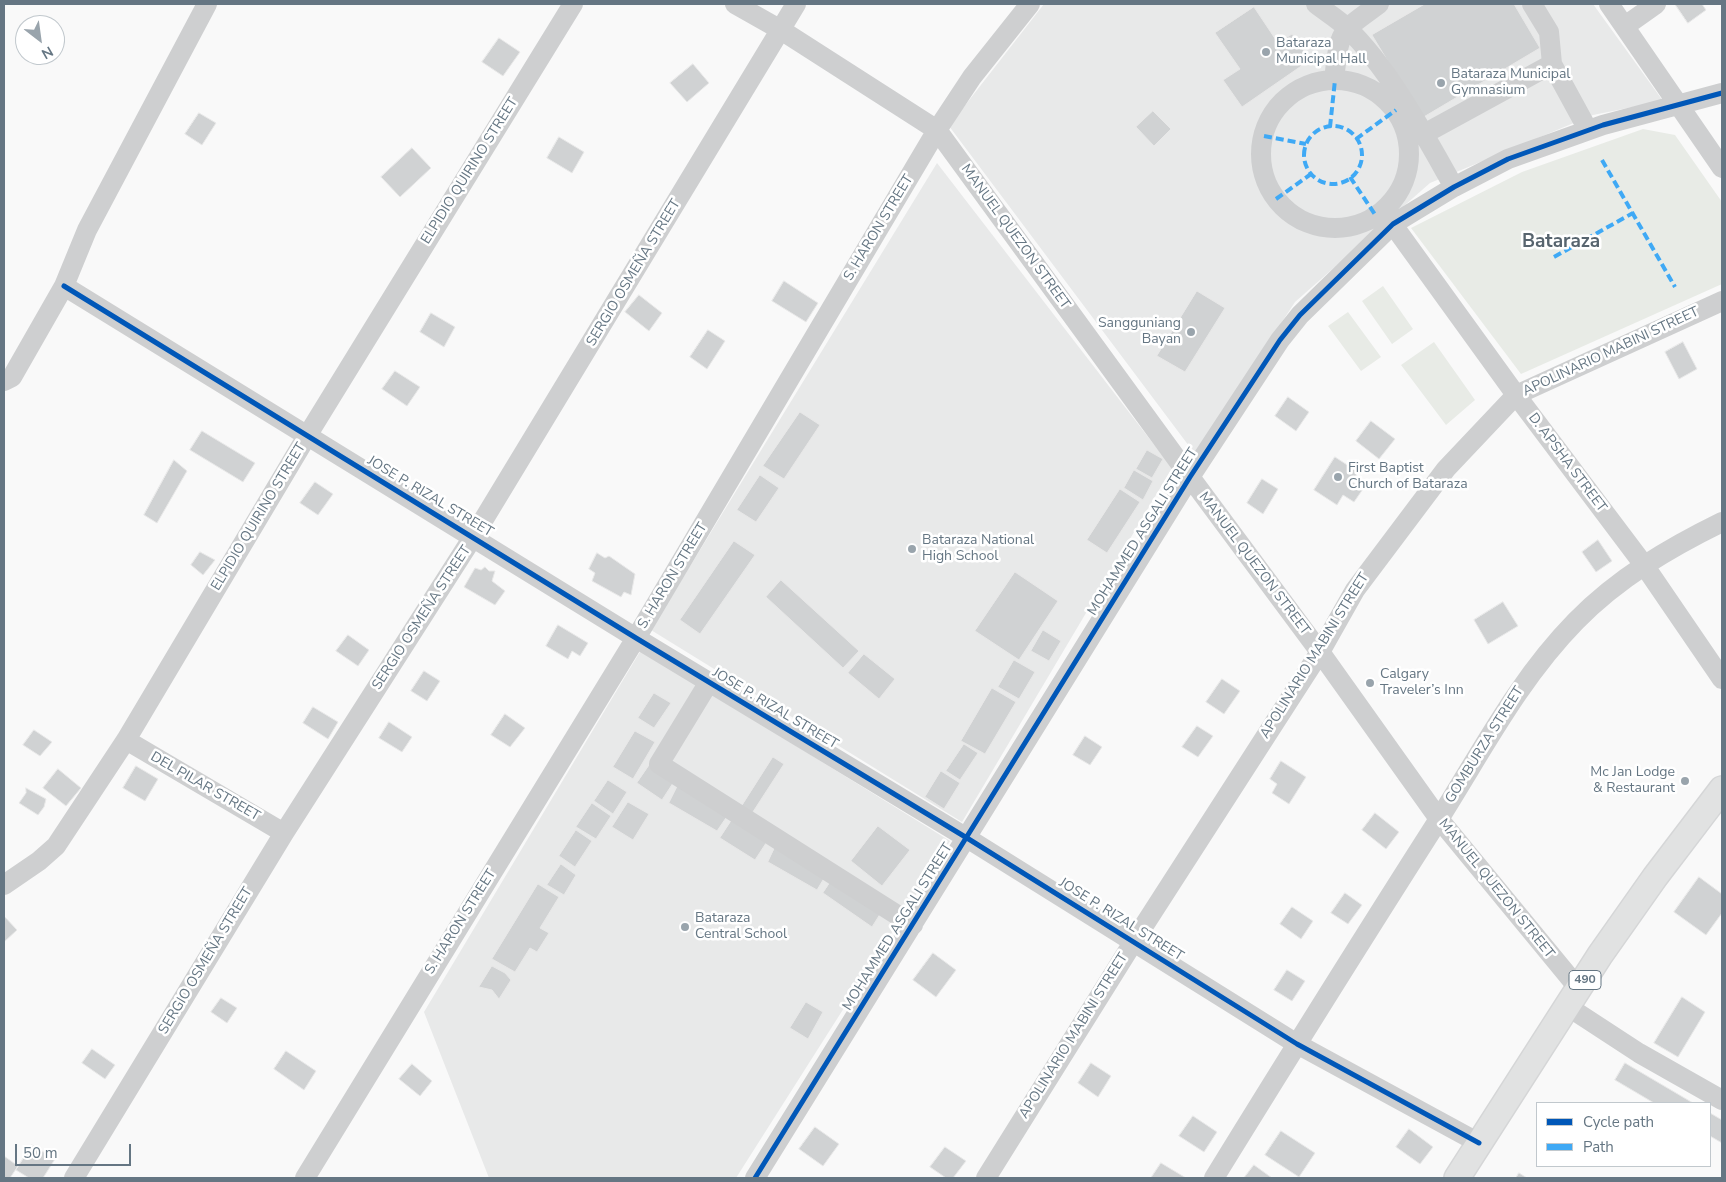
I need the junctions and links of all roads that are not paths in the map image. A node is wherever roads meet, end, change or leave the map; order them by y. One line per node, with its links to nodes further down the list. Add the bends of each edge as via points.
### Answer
1 (207, 4): 24 (street, via 86,230)
2 (573, 4): 28 (street, ELPIDIO QUIRINO STREET)
3 (735, 4): 13 (street, MANUEL QUEZON STREET)
4 (796, 4): 13 (street, SERGIO OSMEÑA STREET)
5 (1030, 4): 18 (street, S. HARON STREET, via 972,77)
6 (1316, 4): 12 (street)
7 (1379, 4): 12 (street)
8 (1532, 4): 14 (street, via 1550,32)
9 (1609, 4): 11 (street)
10 (1656, 4): 11 (street)
11 (1625, 26): 17 (street)
12 (1347, 28): 15 (street, via 1339,42); 20 (street, via 1380,67)
13 (782, 30): 18 (street, MANUEL QUEZON STREET); 31 (street, SERGIO OSMEÑA STREET)
14 (1552, 64): 19 (street); 20 (street)
15 (1334, 80): 23 (street, via 1353,82 1379,94 1393,106 1405,126 1409,168); 23 (street, via 1300,89 1271,117 1262,142 1262,170 1266,183 1286,210 1315,226 1342,229)
16 (1722, 93): 17 (street, MOHAMMED ASGALI STREET)
17 (1678, 106): 19 (street, MOHAMMED ASGALI STREET); 21 (street)
18 (937, 130): 29 (street, MANUEL QUEZON STREET); 33 (street, S. HARON STREET)
19 (1588, 130): 22 (street, MOHAMMED ASGALI STREET, via 1508,159)
20 (1424, 134): 22 (street)
21 (1722, 168)
22 (1454, 187): 23 (street, MOHAMMED ASGALI STREET)
23 (1388, 218): 27 (street, D. APSHA STREET); 29 (street, MOHAMMED ASGALI STREET, via 1280,340)
24 (64, 286): 26 (street, via 12,377); 28 (street, JOSE P. RIZAL STREET)
25 (1722, 301): 27 (street, APOLINARIO MABINI STREET)
26 (4, 381)
27 (1516, 395): 32 (street, D. APSHA STREET); 34 (street, APOLINARIO MABINI STREET, via 1446,469 1384,549 1354,590)
28 (307, 436): 31 (street, JOSE P. RIZAL STREET); 37 (street, ELPIDIO QUIRINO STREET)
29 (1190, 477): 34 (street, MANUEL QUEZON STREET); 41 (street, MOHAMMED ASGALI STREET)
30 (1722, 522): 32 (street, GOMBURZA STREET)
31 (473, 537): 33 (street, JOSE P. RIZAL STREET); 40 (street, SERGIO OSMEÑA STREET)
32 (1644, 565): 35 (street, D. APSHA STREET); 39 (street, GOMBURZA STREET, via 1577,620 1539,661)
33 (636, 638): 36 (street, JOSE P. RIZAL STREET); 50 (street, S. HARON STREET)
34 (1320, 652): 39 (street, MANUEL QUEZON STREET); 44 (street, APOLINARIO MABINI STREET)
35 (1722, 679)
36 (709, 682): 41 (street, JOSE P. RIZAL STREET); 43 (street, via 659,764)
37 (126, 740): 40 (street, DEL PILAR STREET); 42 (street, ELPIDIO QUIRINO STREET, via 56,846)
38 (1722, 789): 45 (main road, 490, via 1655,877)
39 (1439, 819): 45 (street, MANUEL QUEZON STREET); 46 (street, GOMBURZA STREET)
40 (284, 833): 49 (street, SERGIO OSMEÑA STREET)
41 (966, 838): 43 (street, MOHAMMED ASGALI STREET); 44 (street, JOSE P. RIZAL STREET)
42 (4, 885)
43 (913, 925): 51 (street, MOHAMMED ASGALI STREET)
44 (1134, 941): 46 (street, JOSE P. RIZAL STREET); 52 (street, APOLINARIO MABINI STREET)
45 (1573, 998): 47 (street, MANUEL QUEZON STREET, via 1639,1053); 48 (main road, 490)
46 (1297, 1044): 48 (street, JOSE P. RIZAL STREET); 53 (street, GOMBURZA STREET)
47 (1722, 1100)
48 (1479, 1143): 54 (main road, 490)
49 (74, 1178)
50 (304, 1178)
51 (755, 1178)
52 (986, 1178)
53 (1214, 1178)
54 (1457, 1178)

